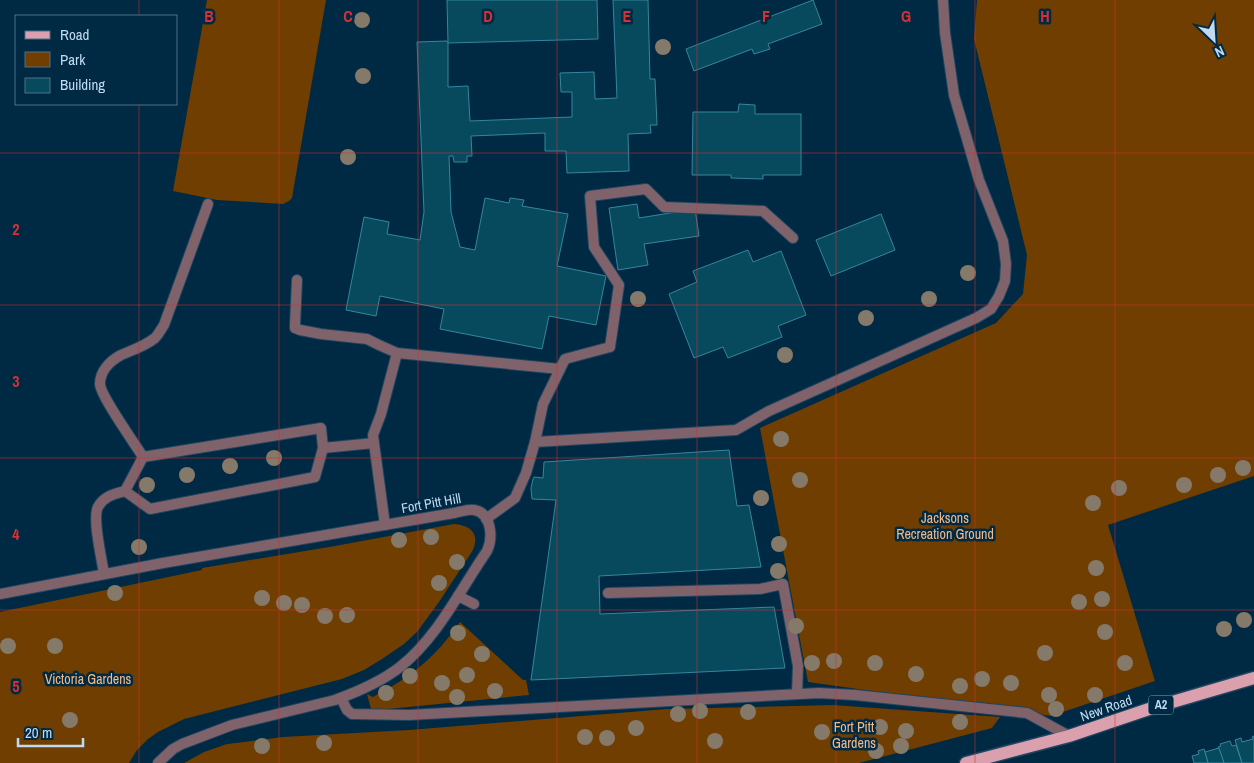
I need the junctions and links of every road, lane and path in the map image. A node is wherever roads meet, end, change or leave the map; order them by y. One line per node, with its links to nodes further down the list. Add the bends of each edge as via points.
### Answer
1 (943, 0): 7 (street, via 954,95 979,180 1003,241 1005,281 991,308 976,318 769,411 736,430)
2 (208, 204): 10 (street, via 164,325 156,337 109,363 101,375 100,387 107,401)
3 (794, 238): 6 (street, via 764,211 664,207 646,189 590,196 594,247 619,285 610,347 564,359)
4 (297, 280): 5 (street, via 296,329 367,339)
5 (397, 353): 6 (street); 8 (street, via 373,435)
6 (560, 369): 7 (street, via 543,404)
7 (535, 442): 12 (street, via 515,498)
8 (374, 443): 9 (street); 13 (street)
9 (324, 448): 10 (street, via 321,428); 11 (street, via 316,477 150,510)
10 (143, 456): 11 (street)
11 (125, 490): 14 (street, via 108,496 98,508 96,525)
12 (486, 519): 13 (street, Fort Pitt Hill, via 477,510 470,510); 17 (street, via 491,534 489,548)
13 (385, 525): 14 (street, Fort Pitt Hill)
14 (104, 574): 16 (street, Fort Pitt Hill)
15 (608, 593): 20 (street, via 760,589 783,584 798,666)
16 (0, 594)
17 (458, 596): 18 (street); 21 (street, via 430,636 405,663 382,679)
18 (474, 604)
19 (1254, 678): 22 (main road, New Road / A2)
20 (797, 694): 21 (street, via 409,715 352,714); 22 (street, via 855,695 1027,713)
21 (341, 698): 23 (street, via 220,729 182,744)
22 (1069, 736): 24 (main road, New Road / A2)
23 (158, 763)
24 (966, 763)

